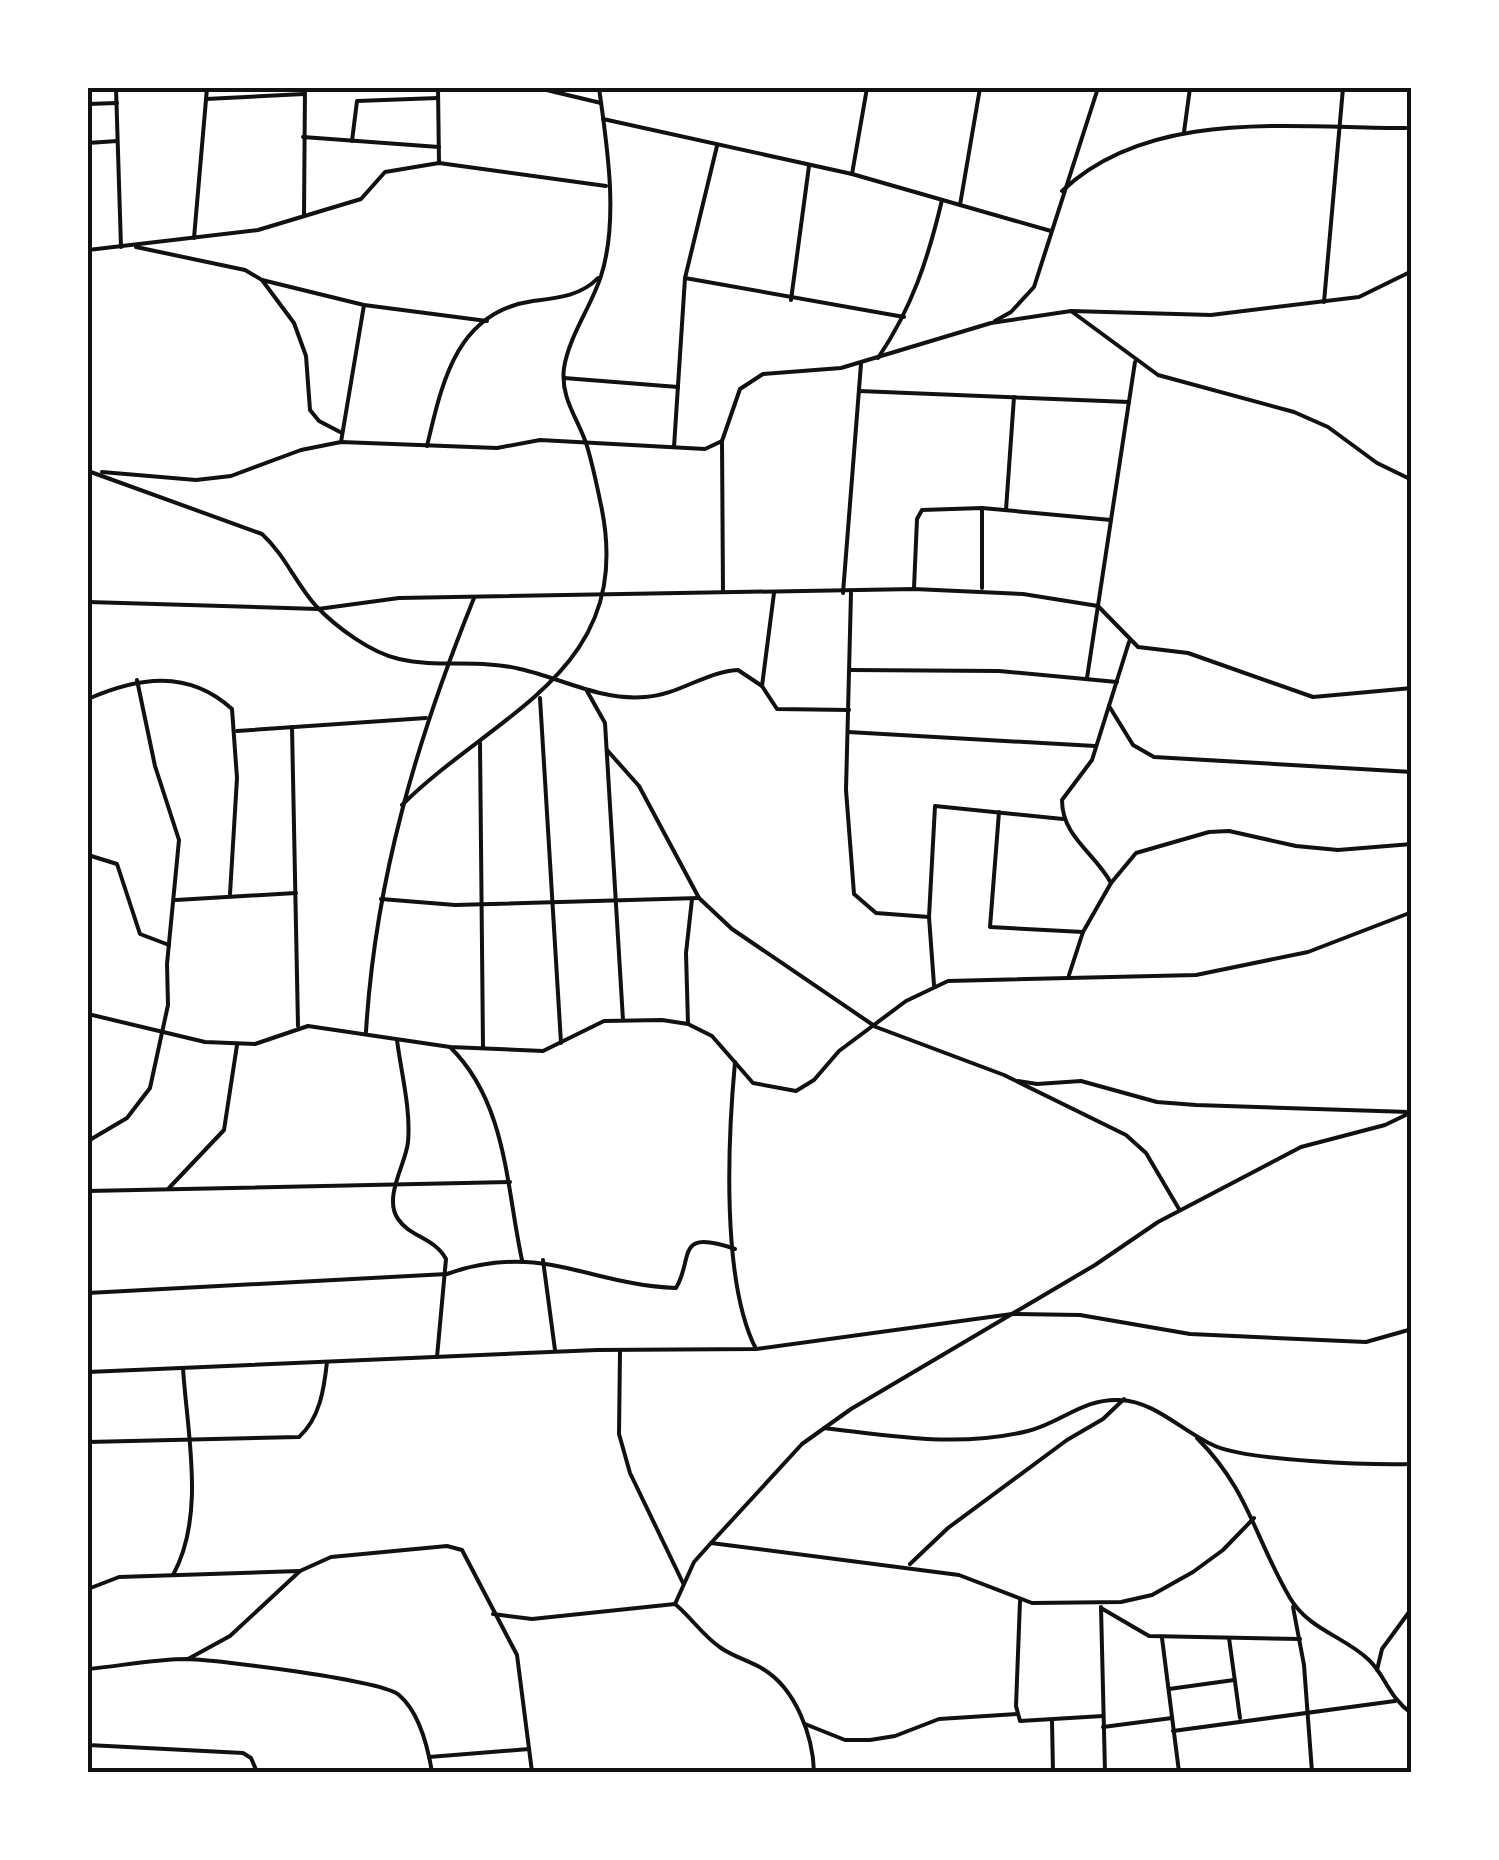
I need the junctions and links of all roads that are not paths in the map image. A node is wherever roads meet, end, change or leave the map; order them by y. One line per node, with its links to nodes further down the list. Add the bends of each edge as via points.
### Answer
1 (116, 88): 15 (street)
2 (207, 88): 13 (street)
3 (438, 88): 14 (street)
4 (538, 88): 11 (street)
5 (599, 88): 16 (street)
6 (867, 88): 30 (street)
7 (980, 88): 34 (street)
8 (1098, 88): 32 (street)
9 (1190, 88): 21 (street)
10 (1342, 88): 19 (street)
11 (555, 90): 16 (street)
12 (304, 91): 13 (street); 22 (street)
13 (206, 98): 37 (street)
14 (438, 98): 23 (street, via 357,101); 27 (street)
15 (116, 102): 17 (street); 24 (street)
16 (601, 103): 18 (street)
17 (88, 104)
18 (604, 119): 26 (street); 31 (street)
19 (1336, 128): 20 (street); 21 (street); 46 (street)
20 (1412, 128)
21 (1184, 132): 32 (street, via 1113,156)
22 (304, 137): 23 (street); 35 (street)
23 (352, 140): 27 (street)
24 (117, 142): 25 (street); 39 (street)
25 (88, 143)
26 (718, 144): 29 (street); 43 (street)
27 (439, 146): 28 (street)
28 (439, 164): 31 (street); 35 (street, via 385,172 368,196)
29 (809, 165): 30 (street); 45 (street)
30 (852, 174): 33 (street)
31 (607, 186): 42 (street)
32 (1062, 192): 36 (street)
33 (942, 200): 34 (street); 49 (street, via 926,269)
34 (960, 205): 36 (street)
35 (304, 216): 37 (street)
36 (1051, 231): 51 (street, via 1034,287)
37 (194, 238): 38 (street)
38 (131, 246): 39 (street); 44 (street)
39 (121, 247): 40 (street)
40 (88, 250)
41 (1412, 271): 46 (street, via 1359,297)
42 (601, 275): 50 (street, via 588,288 522,303); 55 (street)
43 (685, 278): 45 (street); 56 (street)
44 (262, 280): 47 (street); 60 (street, via 278,296 306,356 310,410)
45 (791, 300): 49 (street)
46 (1324, 302): 48 (street, via 1211,315)
47 (364, 305): 50 (street); 60 (street)
48 (1071, 311): 51 (street); 53 (street)
49 (904, 318): 52 (street)
50 (487, 322): 64 (street, via 459,344 444,372)
51 (991, 324): 52 (street)
52 (878, 358): 54 (street)
53 (1135, 362): 59 (street); 67 (street, via 1158,375 1294,412)
54 (861, 363): 57 (street); 61 (street, via 787,370 748,382)
55 (564, 378): 56 (street); 62 (street, via 569,412)
56 (678, 387): 65 (street)
57 (859, 391): 58 (street); 75 (street)
58 (1014, 397): 59 (street); 69 (street)
59 (1129, 402): 70 (street)
60 (342, 433): 63 (street)
61 (722, 440): 65 (street, via 705,449); 73 (street)
62 (586, 441): 64 (street); 65 (street); 77 (street, via 606,529)
63 (340, 442): 64 (street); 66 (street, via 231,476)
64 (427, 446)
65 (674, 447)
66 (90, 471): 81 (street, via 262,534)
67 (1412, 480)
68 (982, 508): 69 (street); 71 (street, via 918,514); 72 (street)
69 (1006, 510): 70 (street)
70 (1111, 520): 80 (street)
71 (914, 589): 72 (street); 76 (street)
72 (982, 591): 80 (street)
73 (724, 592): 74 (street); 77 (street)
74 (774, 593): 75 (street); 89 (street)
75 (844, 593): 76 (street)
76 (852, 593): 84 (street)
77 (603, 596): 78 (street); 87 (street)
78 (474, 597): 81 (street); 83 (street)
79 (88, 602): 81 (street)
80 (1098, 606): 82 (street); 85 (street)
81 (318, 608): 83 (street, via 379,653)
82 (1129, 642): 88 (street); 90 (street, via 1188,653 1314,698)
83 (448, 661): 87 (street, via 512,666); 96 (street)
84 (850, 670): 85 (street); 95 (street)
85 (1087, 678): 88 (street)
86 (137, 680): 93 (street); 98 (street, via 212,692 232,709); 115 (street, via 179,840)
87 (556, 680): 91 (street); 92 (street)
88 (1118, 682): 94 (street)
89 (762, 686): 91 (street, via 738,670 655,696); 95 (street, via 777,709)
90 (1412, 688)
91 (588, 690): 102 (street)
92 (540, 696): 100 (street); 117 (street)
93 (88, 699)
94 (1109, 706): 101 (street); 103 (street, via 1133,744 1154,757)
95 (848, 710): 99 (street)
96 (426, 718): 97 (street); 104 (street)
97 (292, 727): 98 (street); 111 (street)
98 (237, 731): 110 (street)
99 (848, 732): 101 (street); 120 (street, via 854,894 876,913)
100 (480, 740): 104 (street); 118 (street)
101 (1095, 746): 106 (street, via 1084,774 1062,800)
102 (608, 750): 114 (street, via 639,786); 116 (street)
103 (1412, 772)
104 (402, 805): 112 (street)
105 (1000, 812): 106 (street); 120 (street, via 935,806); 121 (street, via 990,927)
106 (1063, 818): 109 (street)
107 (1412, 844): 109 (street, via 1338,850 1210,832 1136,853)
108 (88, 854): 122 (street, via 117,864 140,934)
109 (1111, 883): 121 (street)
110 (230, 894): 111 (street); 115 (street)
111 (296, 894): 128 (street)
112 (380, 898): 118 (street); 131 (street)
113 (692, 898): 114 (street); 116 (street); 127 (street)
114 (699, 898): 129 (street, via 732,929)
115 (176, 900): 122 (street)
116 (615, 903): 117 (street); 126 (street)
117 (552, 904): 118 (street); 133 (street)
118 (482, 905): 136 (street)
119 (1412, 912): 123 (street, via 1308,952 1196,975)
120 (929, 917): 124 (street)
121 (1083, 932): 123 (street)
122 (170, 945): 130 (street)
123 (1069, 976): 124 (street)
124 (934, 986): 129 (street)
125 (88, 1014): 130 (street)
126 (622, 1020): 127 (street); 133 (street, via 591,1026)
127 (688, 1024): 137 (street, via 712,1036)
128 (298, 1026): 131 (street); 134 (street, via 267,1041)
129 (876, 1026): 137 (street, via 796,1091 753,1083); 138 (street)
130 (161, 1029): 134 (street); 140 (street, via 150,1088 138,1106)
131 (366, 1032): 132 (street)
132 (397, 1039): 135 (street); 142 (street, via 408,1141)
133 (560, 1043): 136 (street, via 543,1050)
134 (238, 1044): 143 (street, via 224,1130)
135 (450, 1047): 136 (street); 141 (street, via 478,1079)
136 (483, 1048)
137 (735, 1062): 146 (street)
138 (1013, 1080): 139 (street, via 1081,1080 1156,1102); 145 (street, via 1126,1136 1146,1152)
139 (1412, 1112): 145 (street, via 1301,1147)
140 (88, 1141)
141 (510, 1182): 142 (street); 148 (street)
142 (395, 1186): 143 (street); 149 (street, via 398,1219 437,1246)
143 (169, 1188): 144 (street)
144 (88, 1191)
145 (1180, 1210): 151 (street)
146 (735, 1249): 147 (street, via 694,1245 683,1257 676,1288); 153 (street, via 741,1308)
147 (543, 1260): 148 (street); 155 (street)
148 (522, 1262): 149 (street)
149 (447, 1274): 150 (street); 156 (street)
150 (88, 1293)
151 (1012, 1314): 152 (street, via 1080,1315 1190,1334 1366,1342); 153 (street); 161 (street)
152 (1412, 1329)
153 (756, 1348): 154 (street)
154 (620, 1350): 155 (street); 171 (street, via 619,1434 630,1473)
155 (556, 1352): 156 (street)
156 (437, 1357): 157 (street)
157 (327, 1362): 158 (street); 164 (street, via 321,1401 299,1438)
158 (182, 1367): 159 (street); 164 (street)
159 (88, 1372)
160 (1124, 1400): 161 (street, via 1080,1406 1033,1430 953,1443); 162 (street, via 1152,1408); 168 (street, via 948,1528)
161 (824, 1428): 167 (street)
162 (1194, 1434): 165 (street, via 1218,1448); 166 (street, via 1239,1487)
163 (88, 1442): 164 (street)
164 (188, 1442): 170 (street, via 189,1526)
165 (1412, 1464)
166 (1254, 1518): 174 (street); 176 (street, via 1223,1550 1152,1595)
167 (711, 1543): 168 (street); 171 (street)
168 (908, 1566): 173 (street, via 959,1575)
169 (300, 1571): 170 (street); 178 (street, via 330,1557 447,1546 470,1561); 182 (street, via 230,1636)
170 (173, 1575): 172 (street, via 119,1577)
171 (683, 1582): 175 (street)
172 (88, 1589)
173 (1020, 1600): 176 (street); 189 (street)
174 (1292, 1602): 181 (street); 184 (street)
175 (675, 1604): 178 (street, via 532,1619); 195 (street, via 721,1649 781,1684)
176 (1101, 1605): 179 (street, via 1143,1633); 191 (street)
177 (1412, 1608): 184 (street, via 1382,1649)
178 (493, 1614): 199 (street, via 518,1655)
179 (1162, 1637): 180 (street); 186 (street)
180 (1229, 1638): 181 (street); 185 (street)
181 (1300, 1639): 188 (street)
182 (188, 1659): 183 (street); 200 (street, via 386,1687 408,1705)
183 (88, 1670)
184 (1377, 1670): 187 (street)
185 (1234, 1680): 186 (street); 193 (street)
186 (1169, 1689): 192 (street)
187 (1394, 1701): 188 (street); 190 (street)
188 (1309, 1713): 193 (street); 208 (street)
189 (1017, 1714): 194 (street, via 1024,1722); 195 (street, via 939,1719 870,1740 845,1740)
190 (1412, 1714)
191 (1103, 1716): 194 (street); 196 (street)
192 (1172, 1718): 196 (street); 197 (street)
193 (1240, 1720): 197 (street)
194 (1052, 1721): 205 (street)
195 (805, 1724): 204 (street)
196 (1103, 1727): 206 (street)
197 (1174, 1731): 207 (street)
198 (88, 1746): 201 (street, via 243,1753)
199 (530, 1749): 200 (street); 203 (street)
200 (429, 1757): 202 (street)
201 (256, 1772)
202 (432, 1772)
203 (532, 1772)
204 (814, 1772)
205 (1053, 1772)
206 (1104, 1772)
207 (1179, 1772)
208 (1312, 1772)

